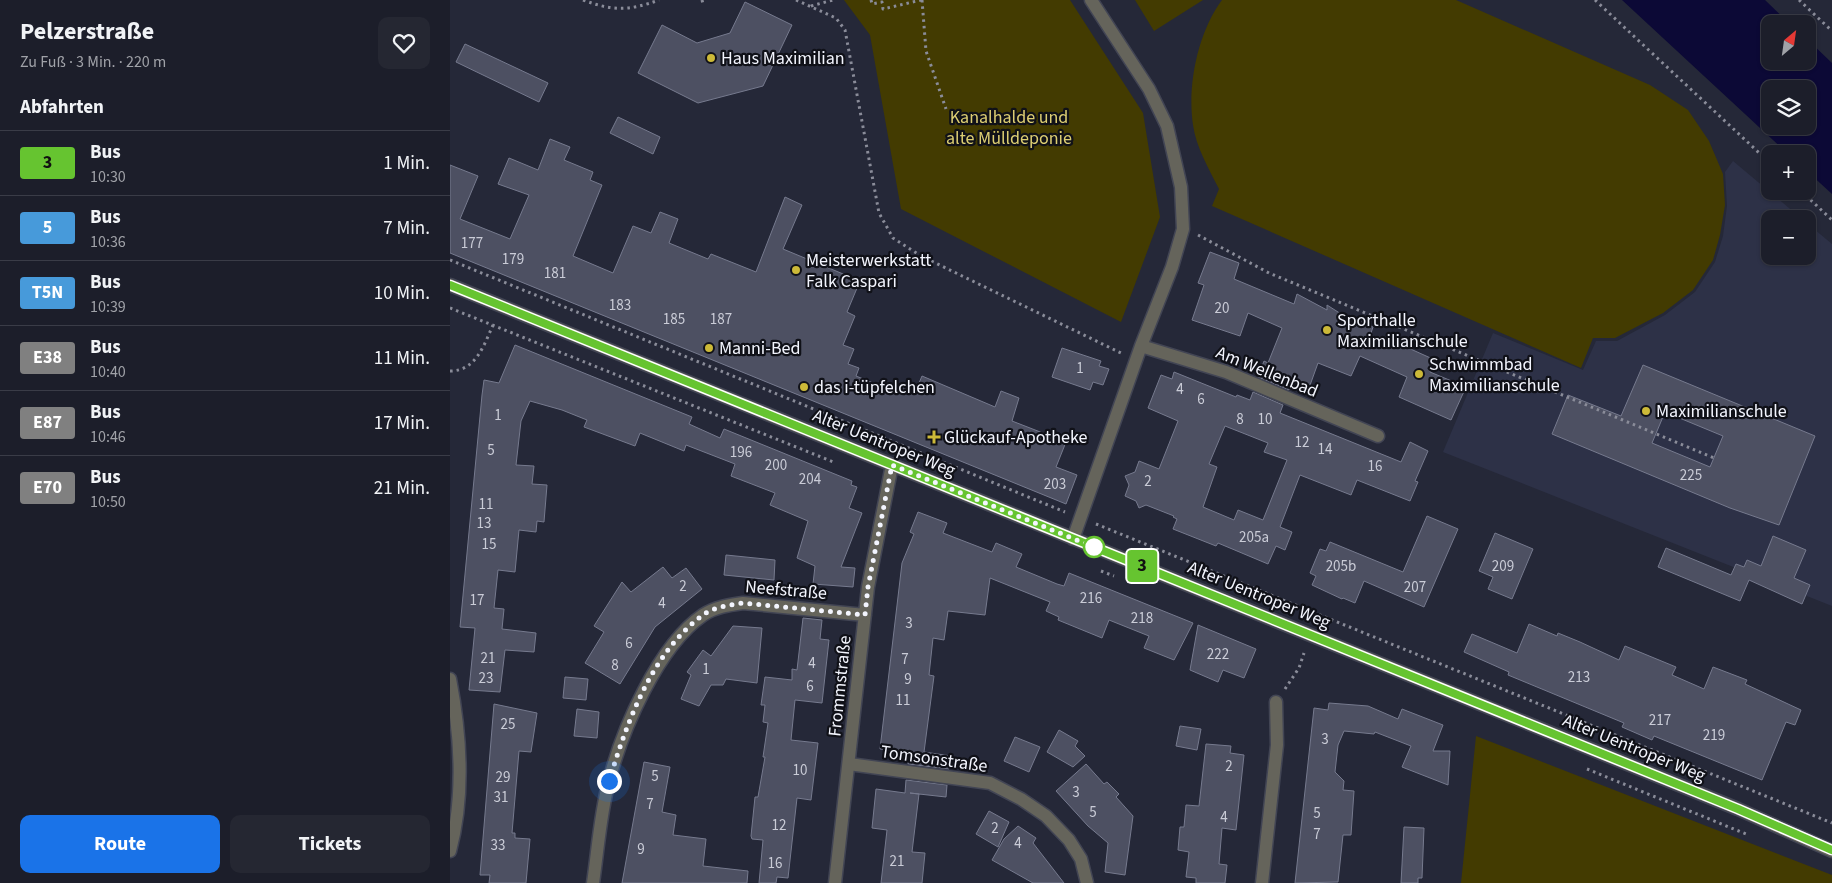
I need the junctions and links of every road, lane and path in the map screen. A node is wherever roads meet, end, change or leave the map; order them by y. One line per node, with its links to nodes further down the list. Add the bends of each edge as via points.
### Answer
1 (583, 0): 2 (path, via 611,9 638,7)
2 (659, 0)
3 (796, 0): 10 (path)
4 (833, 0): 10 (path)
5 (872, 0): 6 (path, via 872,4 882,2 883,9)
6 (921, 0): 12 (path, via 926,51)
7 (1091, 0): 16 (street, via 1149,89 1167,126 1181,187)
8 (1595, 0): 13 (path)
9 (1799, 0): 11 (path)
10 (810, 6): 21 (path, via 836,18 845,30 879,213 893,238 921,256)
11 (1832, 31)
12 (946, 108)
13 (1761, 155)
14 (1811, 200): 15 (path)
15 (1832, 220)
16 (1182, 229): 20 (street, via 1172,267); 24 (path, via 1251,261 1269,273)
17 (450, 260): 26 (path)
18 (450, 284): 25 (street, Alter Uentroper Weg)
19 (493, 325): 22 (path, via 472,364)
20 (1141, 346): 21 (street); 23 (street, Am Wellenbad, via 1226,372)
21 (1136, 360): 26 (street)
22 (450, 371)
23 (1378, 436)
24 (1714, 458)
25 (892, 465): 27 (street, Alter Uentroper Weg); 28 (street, Frommstraße)
26 (1080, 518): 27 (street); 33 (path)
27 (1073, 539): 34 (street, Alter Uentroper Weg, via 1729,805)
28 (865, 615): 32 (street, Frommstraße); 36 (street, Neefstraße, via 743,603 724,605 704,614 690,626 665,656 642,694 619,749 605,798)
29 (1304, 653): 31 (path, via 1299,668)
30 (450, 679): 35 (street, via 456,712 460,790)
31 (1276, 702): 39 (street, via 1276,745)
32 (849, 764): 37 (street, Frommstraße); 38 (street, Tomsonstraße, via 990,783 1046,816 1069,840 1081,859)
33 (1832, 824)
34 (1832, 850)
35 (450, 852)
36 (593, 883)
37 (835, 883)
38 (1087, 883)
39 (1262, 883)

